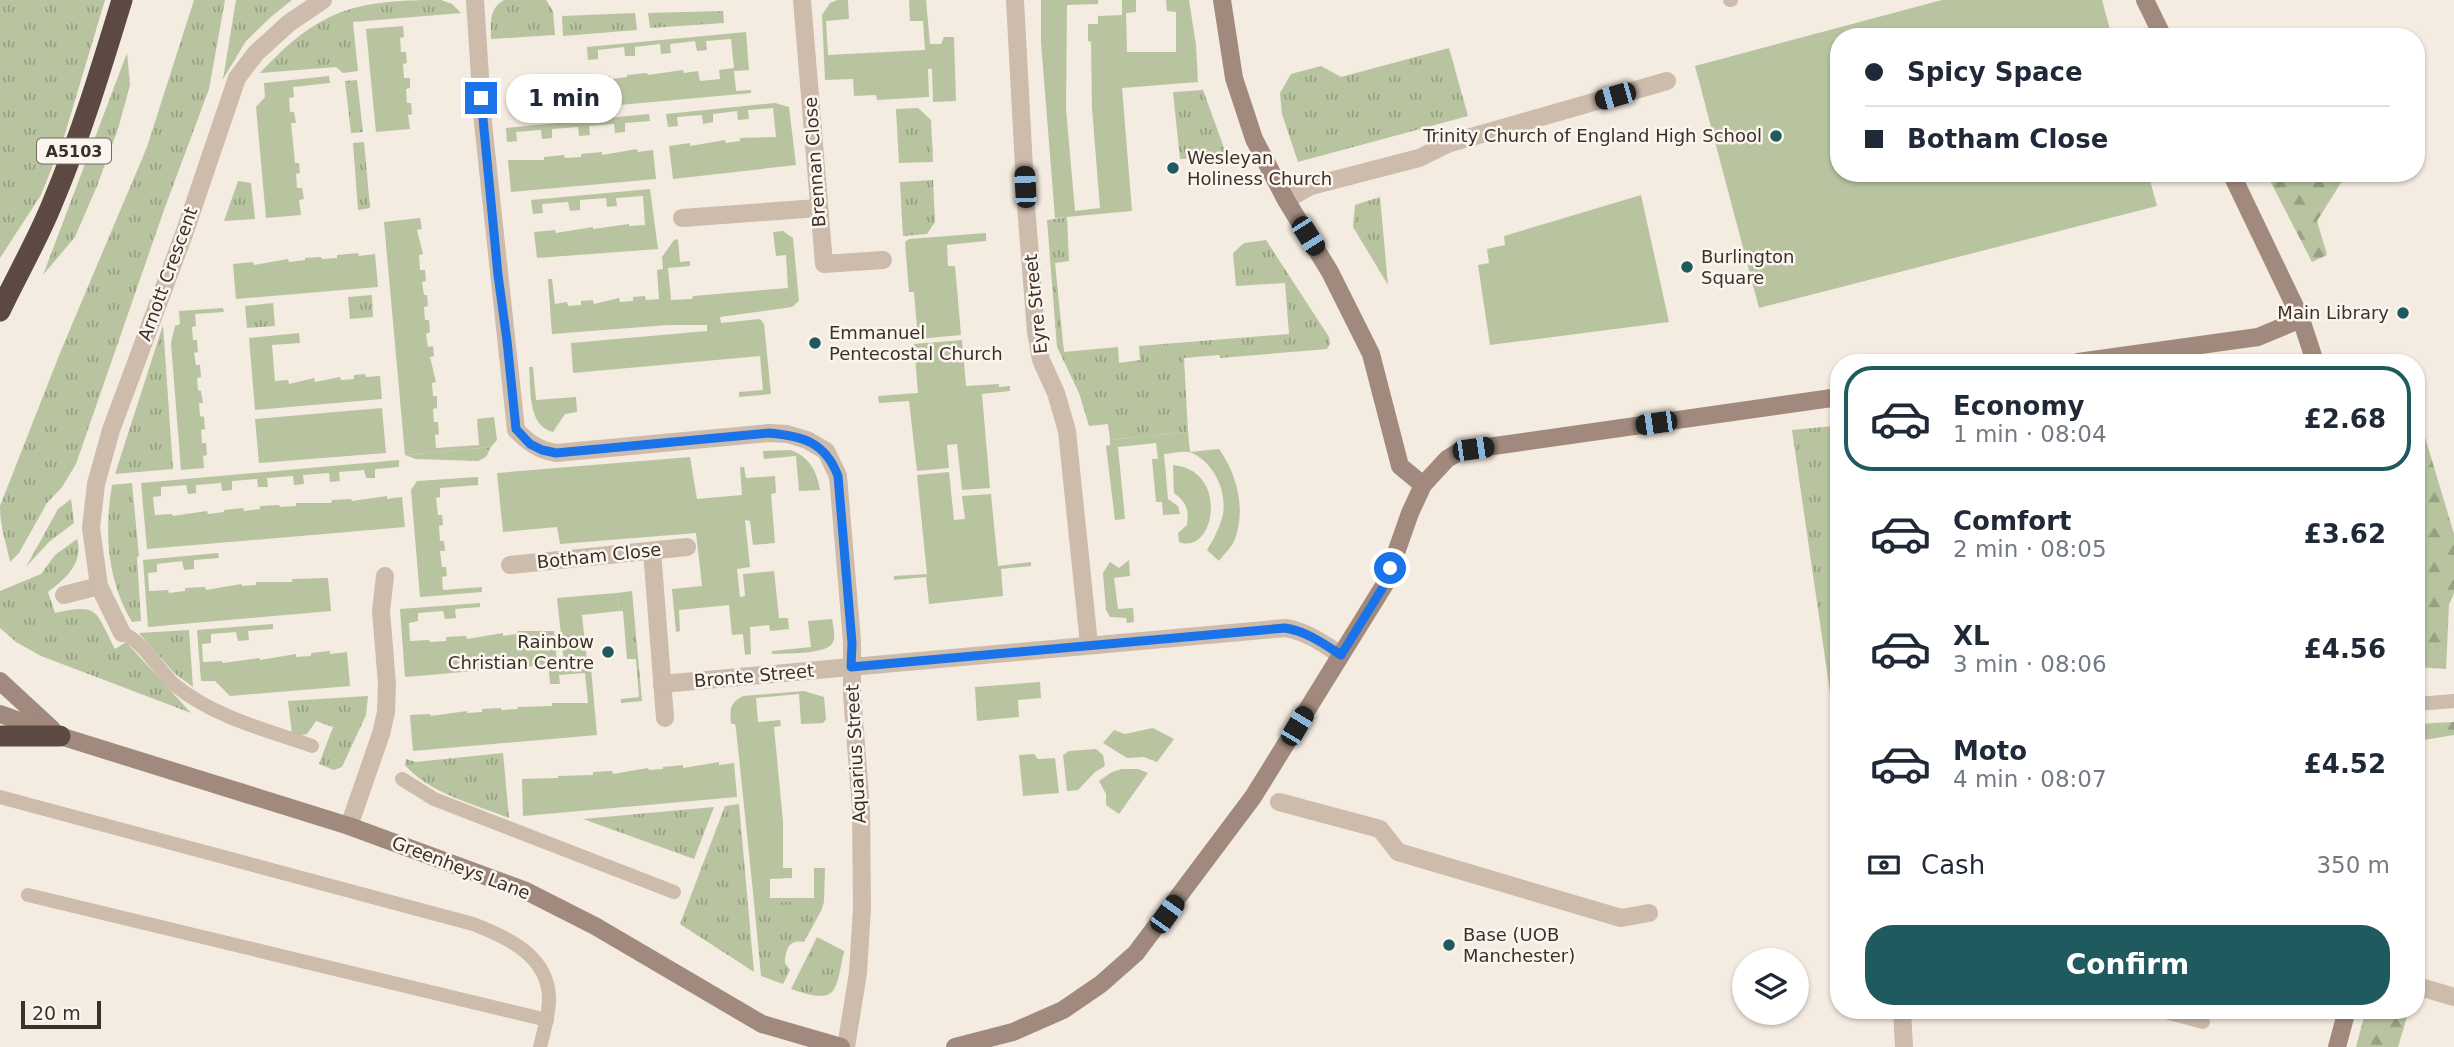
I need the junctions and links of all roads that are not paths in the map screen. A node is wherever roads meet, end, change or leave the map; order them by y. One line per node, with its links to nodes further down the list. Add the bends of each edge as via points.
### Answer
1 (122, 0): 15 (highway, A5103, via 72,155)
2 (323, 0): 25 (street, Arnott Crescent, via 256,53 231,93 96,484 91,528)
3 (475, 0): 30 (street, Aquarius Street, via 483,123 516,429 530,444 556,453 769,433 807,440 826,451 838,476)
4 (802, 0): 12 (street, Brennan Close)
5 (1015, 0): 28 (street, Eyre Street, via 1036,332 1041,360 1068,431)
6 (1222, 0): 11 (street, via 1234,78 1254,139)
7 (2145, 0): 8 (street)
8 (2159, 28)
9 (1667, 81): 11 (street, via 1450,142 1419,158 1305,188)
10 (2235, 182): 16 (street)
11 (1286, 200): 20 (street, via 1330,272 1371,354 1400,466)
12 (818, 208): 13 (street); 14 (street, Brennan Close, via 824,264)
13 (682, 218)
14 (883, 260)
15 (3, 304)
16 (2301, 319): 17 (street, via 2258,337); 18 (street)
17 (2136, 354)
18 (2312, 354)
19 (1830, 398): 20 (street, via 1473,449 1447,459)
20 (1423, 485): 29 (street, via 1385,584)
21 (687, 547): 22 (street, Botham Close)
22 (652, 551): 23 (street, Botham Close); 32 (street)
23 (510, 565)
24 (386, 576): 43 (street, via 381,611 386,712)
25 (99, 586): 26 (street); 27 (street, Arnott Crescent)
26 (64, 595)
27 (122, 633): 39 (lane, Arnott Crescent, via 133,638 176,686 196,700)
28 (1089, 644): 29 (street, Bronte Street, via 1285,628 1296,629); 30 (street, Bronte Street)
29 (1341, 655): 57 (street, via 1253,797 1136,953 1063,1010 1013,1032)
30 (851, 667): 32 (street, Bronte Street); 56 (street, Aquarius Street, via 861,808 862,920)
31 (0, 681): 38 (street, Greenheys Lane)
32 (662, 684): 36 (street)
33 (2454, 701): 34 (lane)
34 (2425, 703)
35 (0, 713): 38 (street, Greenheys Lane)
36 (665, 718)
37 (0, 736): 38 (highway)
38 (60, 736): 43 (street, Greenheys Lane)
39 (312, 746)
40 (402, 779): 44 (lane, via 434,799)
41 (0, 797): 52 (lane, via 503,935 534,959 543,973 548,986)
42 (1279, 802): 46 (street, via 1380,829 1398,852 1620,918)
43 (349, 826): 55 (street, Greenheys Lane, via 526,891 762,1024)
44 (674, 892)
45 (28, 895): 52 (lane)
46 (1648, 913)
47 (2425, 988): 48 (street)
48 (2454, 997)
49 (1902, 1019): 58 (street)
50 (2192, 1019): 53 (lane)
51 (2345, 1019): 59 (street)
52 (547, 1020): 54 (lane)
53 (2203, 1022)
54 (540, 1047)
55 (841, 1047)
56 (846, 1047)
57 (956, 1047)
58 (1904, 1047)
59 (2337, 1047)

